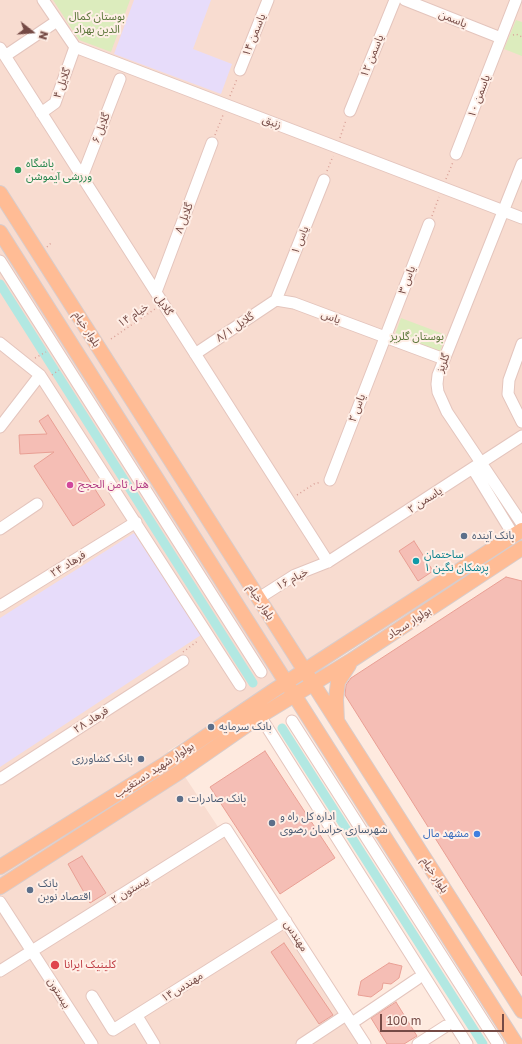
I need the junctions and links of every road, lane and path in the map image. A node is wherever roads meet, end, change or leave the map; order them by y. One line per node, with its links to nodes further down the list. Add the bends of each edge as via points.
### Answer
1 (43, 0): 6 (street)
2 (268, 0): 10 (street, یاسمن ۱۴)
3 (395, 0): 12 (street, یاسمن ۱۲)
4 (405, 0): 7 (street, یاسمن)
5 (516, 0): 7 (street, یاسمن ۱۰)
6 (57, 21): 8 (street); 9 (street)
7 (502, 38): 15 (street, یاسمن ۱۰)
8 (75, 47): 13 (street, گلایل ۴, via 55,103); 20 (street, زنبق)
9 (2, 52): 13 (street, گلایل)
10 (240, 70)
11 (120, 79): 17 (street, گلایل ۶)
12 (350, 111)
13 (41, 113): 17 (street, گلایل)
14 (212, 143): 25 (street, گلایل ۸)
15 (456, 154)
16 (522, 164): 20 (street, گلریز)
17 (82, 177): 25 (street, گلایل)
18 (324, 180): 26 (street, یاس ۱)
19 (0, 193): 40 (main road, بلوار خیام)
20 (503, 211): 21 (street, زنبق); 34 (street, گلریز)
21 (522, 218)
22 (429, 224): 28 (street, یاس ۳)
23 (0, 232): 42 (main road, بلوار خیام)
24 (0, 262): 32 (street)
25 (156, 292): 27 (street, گلایل)
26 (276, 300): 28 (street, یاس, via 294,303); 33 (street, گلایل ۸/۱)
27 (163, 304): 29 (path, خیام ۱۴); 33 (street, گلایل)
28 (385, 337): 34 (street, یاس); 44 (street, یاس ۲)
29 (112, 338)
30 (0, 343): 35 (street)
31 (522, 344): 38 (street, via 509,380 508,394)
32 (54, 347): 35 (path); 36 (street)
33 (195, 354): 45 (street, گلایل)
34 (444, 359): 43 (street, گلریز, via 438,375 438,392)
35 (26, 364): 37 (street)
36 (66, 366): 37 (path); 59 (street)
37 (42, 378): 39 (street); 47 (street)
38 (522, 422)
39 (0, 426)
40 (152, 431): 42 (main road, via 151,438 146,442 140,444); 53 (main road, بلوار خیام)
41 (522, 436): 43 (street, یاسمن ۲)
42 (134, 441): 60 (main road, بلوار خیام)
43 (477, 466): 48 (street, گلریز); 50 (street, گلریز); 52 (street, یاسمن ۲)
44 (330, 480): 45 (path, via 314,484)
45 (288, 501): 52 (street, گلایل)
46 (37, 504): 49 (street)
47 (136, 522): 54 (street, فرهاد ۲۴); 55 (street)
48 (522, 524)
49 (0, 529)
50 (518, 533): 51 (main road); 58 (main road, بولوار سجاد)
51 (522, 549): 56 (main road, بولوار سجاد)
52 (328, 562): 53 (street, خیام ۱۶, via 295,575)
53 (258, 598): 58 (main road, بلوار خیام)
54 (0, 606)
55 (208, 635): 57 (path, via 182,653); 62 (street)
56 (352, 660): 61 (main road, بولوار سجاد); 66 (main road, via 338,682)
57 (183, 661): 67 (street, فرهاد ۲۸)
58 (306, 671): 60 (main road, بولوار شهید دستغیب); 61 (main road, بلوار خیام)
59 (261, 672)
60 (286, 682): 63 (main road, بلوار خیام); 69 (main road, بولوار شهید دستغیب, via 168,762)
61 (314, 683): 63 (main road, بولوار سجاد); 66 (main road, بلوار خیام)
62 (240, 685)
63 (295, 695): 64 (main road, بولوار شهید دستغیب); 88 (main road, بلوار خیام)
64 (260, 716): 70 (main road, بولوار شهید دستغیب, via 178,773); 86 (street)
65 (292, 721): 87 (street)
66 (337, 721): 77 (main road, بلوار خیام)
67 (0, 779)
68 (226, 829): 72 (street, مهندس); 73 (street, بیستون ۲)
69 (0, 867)
70 (0, 887)
71 (0, 902): 73 (street, بیستون)
72 (286, 921): 78 (street, مهندس۱۴); 79 (street, مهندس)
73 (33, 951): 74 (street, بیستون ۲); 81 (street, بیستون)
74 (0, 971)
75 (417, 979): 79 (street)
76 (92, 996): 78 (street, مهندس۱۴, via 113,1030)
77 (522, 1011)
78 (137, 1016): 82 (street)
79 (349, 1019): 83 (street); 84 (street, مهندس)
80 (446, 1026): 85 (street)
81 (92, 1044)
82 (154, 1044)
83 (302, 1044)
84 (365, 1044)
85 (418, 1044)
86 (467, 1044)
87 (498, 1044)
88 (516, 1044)

